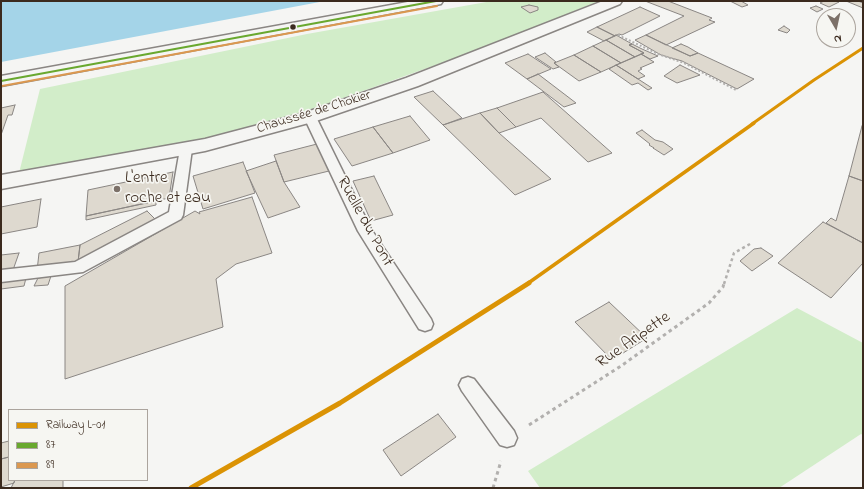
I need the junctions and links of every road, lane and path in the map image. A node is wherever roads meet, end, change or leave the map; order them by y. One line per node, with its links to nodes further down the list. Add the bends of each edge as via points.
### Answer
1 (436, 1): 4 (street)
2 (615, 1): 6 (street, Chaussée de Chokier, via 412,82)
3 (618, 34): 5 (path, via 658,54 684,63)
4 (1, 81)
5 (736, 90)
6 (310, 117): 7 (street, Chaussée de Chokier); 11 (lane, Ruelle du Pont, via 365,231)
7 (186, 148): 8 (street, Chaussée de Chokier); 10 (lane, via 176,215 78,268)
8 (1, 182)
9 (750, 244): 13 (path, Rue Aripette, via 734,253 723,287 709,303 621,366)
10 (1, 276)
11 (425, 324)
12 (468, 386): 13 (lane)
13 (507, 438)

